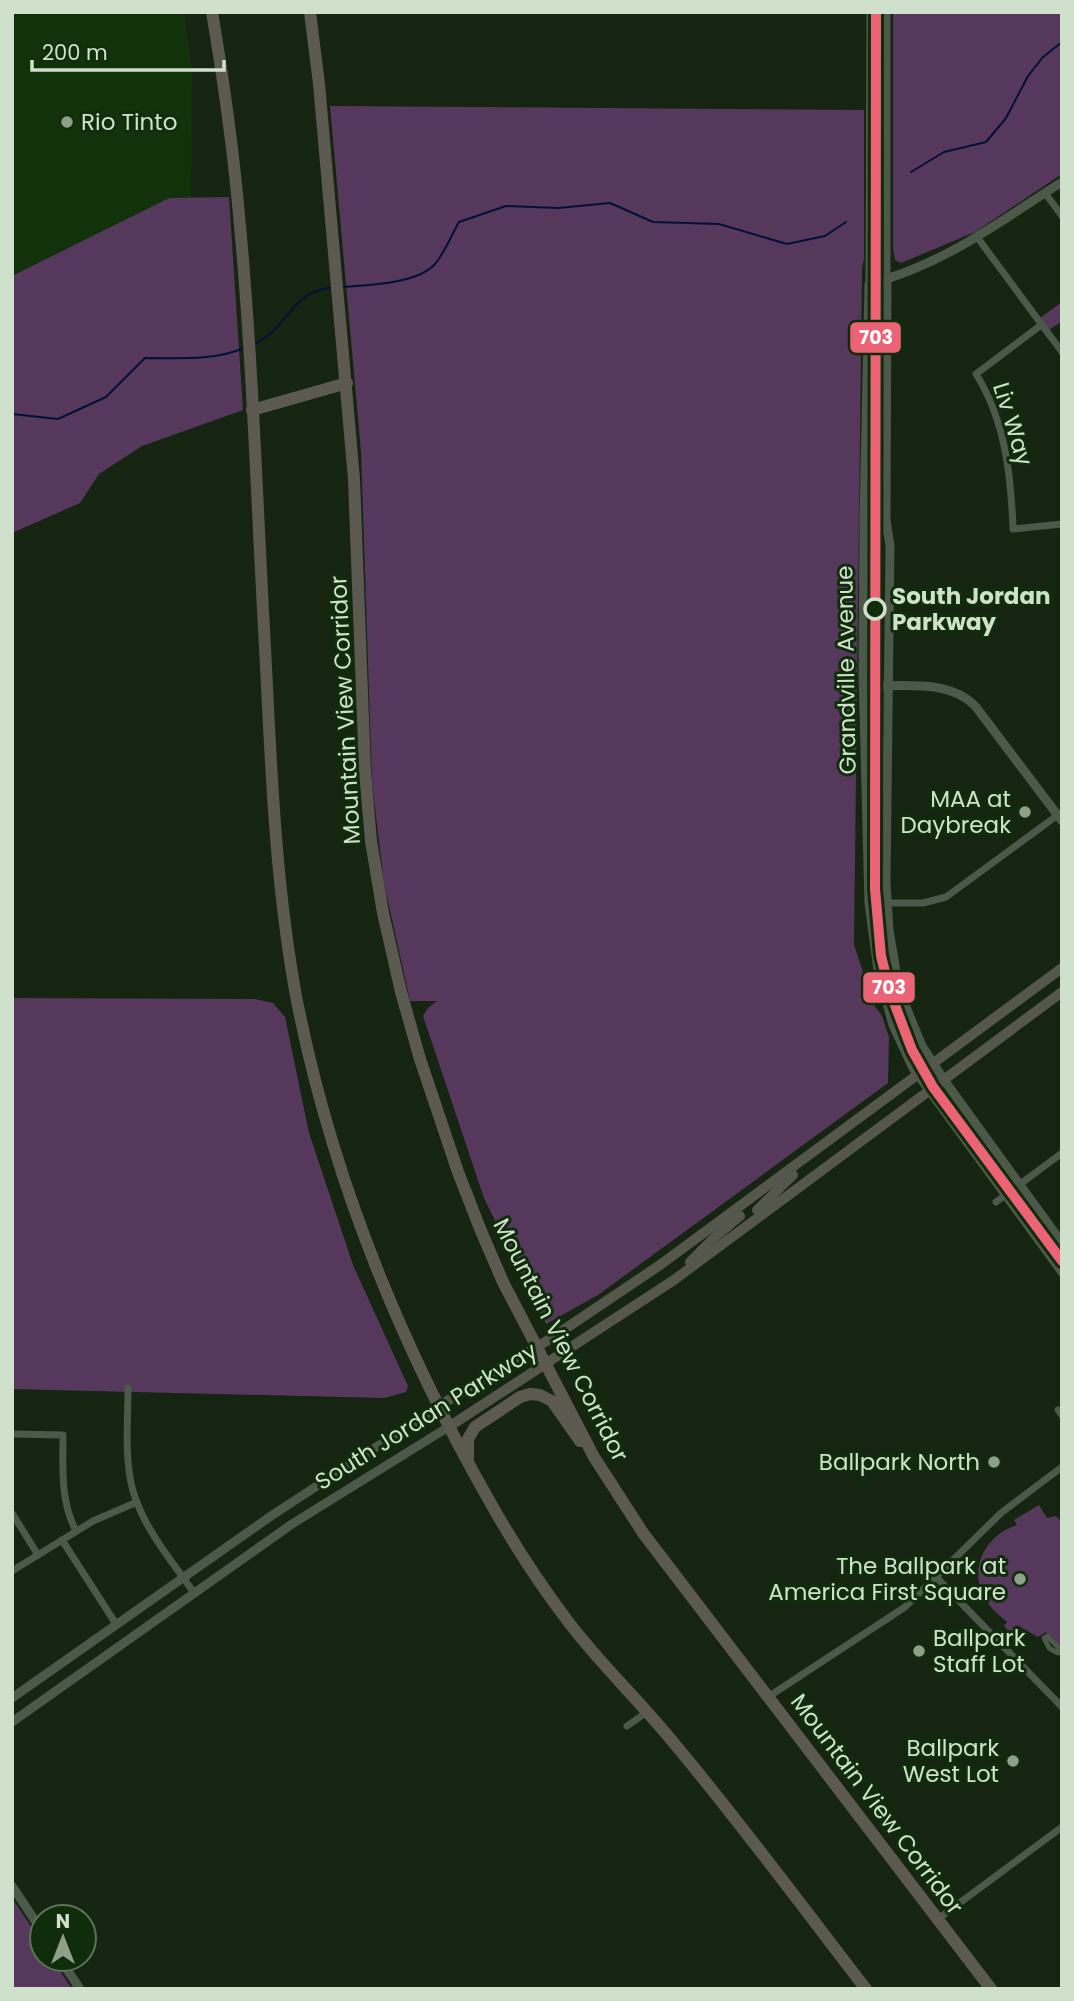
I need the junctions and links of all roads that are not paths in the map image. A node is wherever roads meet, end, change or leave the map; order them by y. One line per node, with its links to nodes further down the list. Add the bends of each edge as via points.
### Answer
1 (212, 12): 14 (highway, via 233,153)
2 (310, 12): 13 (highway, Mountain View Corridor)
3 (870, 12): 10 (street, Grandville Avenue)
4 (887, 12): 9 (street, Grandville Avenue)
5 (1062, 182): 6 (street)
6 (1045, 193): 7 (street); 8 (street)
7 (1062, 216)
8 (977, 237): 9 (street, via 937,260); 11 (street)
9 (887, 279): 10 (street); 17 (street, Grandville Avenue)
10 (869, 284): 16 (street, Grandville Avenue)
11 (1041, 326): 12 (street); 15 (street, Liv Way, via 976,374 990,399 1008,461 1013,529)
12 (1062, 352)
13 (346, 383): 14 (highway); 36 (highway, Mountain View Corridor, via 358,534 365,772 383,913 404,1003 458,1172 503,1282)
14 (252, 410): 39 (highway, via 276,844 298,1004 328,1126 359,1223)
15 (1062, 524)
16 (864, 531): 17 (street); 18 (street, Grandville Avenue)
17 (888, 531): 19 (street, Grandville Avenue)
18 (864, 686): 19 (street); 21 (street, Grandville Avenue)
19 (888, 687): 20 (street, via 941,688 968,699); 22 (street, Grandville Avenue)
20 (1060, 816): 22 (street, via 946,897 923,903)
21 (869, 903): 22 (street); 26 (street, Grandville Avenue, via 886,1004)
22 (887, 903): 25 (street, Grandville Avenue, via 899,985)
23 (1062, 968): 25 (main road, South Jordan Parkway)
24 (1062, 992): 27 (main road, South Jordan Parkway)
25 (933, 1064): 26 (main road, South Jordan Parkway); 27 (street, Grandville Avenue)
26 (918, 1076): 28 (street, Grandville Avenue); 33 (main road, South Jordan Parkway, via 812,1155)
27 (944, 1080): 28 (main road, South Jordan Parkway); 30 (street, Grandville Avenue)
28 (929, 1091): 31 (street, Grandville Avenue); 33 (main road, South Jordan Parkway)
29 (1062, 1153): 30 (street)
30 (1019, 1185): 31 (street); 34 (street, Grandville Avenue)
31 (1005, 1195): 32 (street); 35 (street, Grandville Avenue)
32 (996, 1202)
33 (743, 1217): 36 (main road, South Jordan Parkway); 37 (main road, South Jordan Parkway, via 674,1280)
34 (1062, 1243)
35 (1062, 1272)
36 (536, 1345): 37 (highway, Mountain View Corridor); 39 (main road, South Jordan Parkway)
37 (547, 1364): 40 (main road, South Jordan Parkway); 42 (highway, Mountain View Corridor)
38 (128, 1388): 45 (street, via 128,1462)
39 (439, 1406): 40 (highway); 51 (street, South Jordan Parkway)
40 (450, 1426): 44 (highway); 53 (street, South Jordan Parkway, via 292,1524)
41 (12, 1434): 47 (street, via 63,1435 64,1495)
42 (594, 1457): 44 (highway, via 552,1401 530,1394 472,1429 467,1448); 55 (highway, Mountain View Corridor, via 643,1533)
43 (1062, 1468): 52 (street, via 1001,1513)
44 (475, 1474): 58 (highway, via 568,1622)
45 (137, 1502): 47 (street); 51 (street)
46 (12, 1513): 49 (street)
47 (76, 1531): 48 (street)
48 (62, 1540): 49 (street); 54 (street)
49 (38, 1555): 50 (street)
50 (12, 1571)
51 (183, 1577): 53 (street); 54 (street, South Jordan Parkway)
52 (936, 1577): 55 (street, via 891,1617); 57 (street)
53 (194, 1593): 59 (street, South Jordan Parkway)
54 (117, 1623): 56 (street, South Jordan Parkway)
55 (768, 1697): 62 (highway, Mountain View Corridor)
56 (12, 1698)
57 (1062, 1707)
58 (647, 1712): 60 (street); 68 (highway)
59 (12, 1722)
60 (626, 1726)
61 (1062, 1827): 65 (street)
62 (893, 1860): 65 (highway, Mountain View Corridor); 69 (highway, via 923,1911)
63 (12, 1886): 64 (street)
64 (28, 1910)
65 (938, 1919): 70 (highway, Mountain View Corridor)
66 (69, 1973): 67 (street)
67 (80, 1989)
68 (866, 1989)
69 (983, 1989)
70 (992, 1989)

